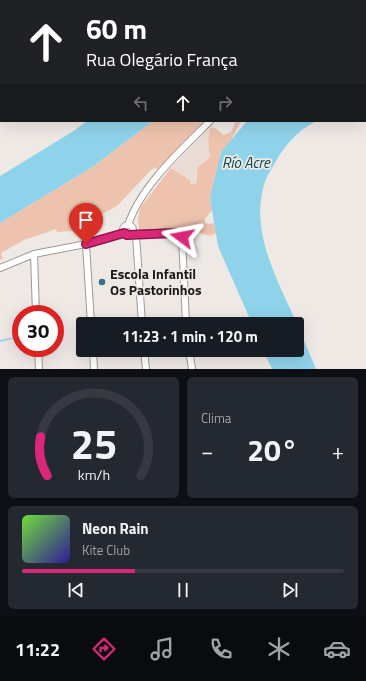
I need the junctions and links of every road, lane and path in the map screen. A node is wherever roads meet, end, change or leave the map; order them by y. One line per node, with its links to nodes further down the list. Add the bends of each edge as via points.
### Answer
1 (209, 122): 2 (street, via 140,197)
2 (128, 225): 3 (street, via 123,229); 4 (street)
3 (124, 233): 4 (street); 5 (street)
4 (134, 234): 10 (street); 11 (street, via 175,233 182,237)
5 (86, 244): 6 (street); 9 (street)
6 (34, 254): 7 (street); 8 (street)
7 (0, 268)
8 (36, 305)
9 (91, 317)
10 (141, 317)
11 (185, 317)
12 (38, 357): 16 (street)
13 (93, 357): 17 (street)
14 (145, 357): 18 (street)
15 (191, 357): 19 (street)
16 (38, 369)
17 (94, 369)
18 (146, 369)
19 (192, 369)

